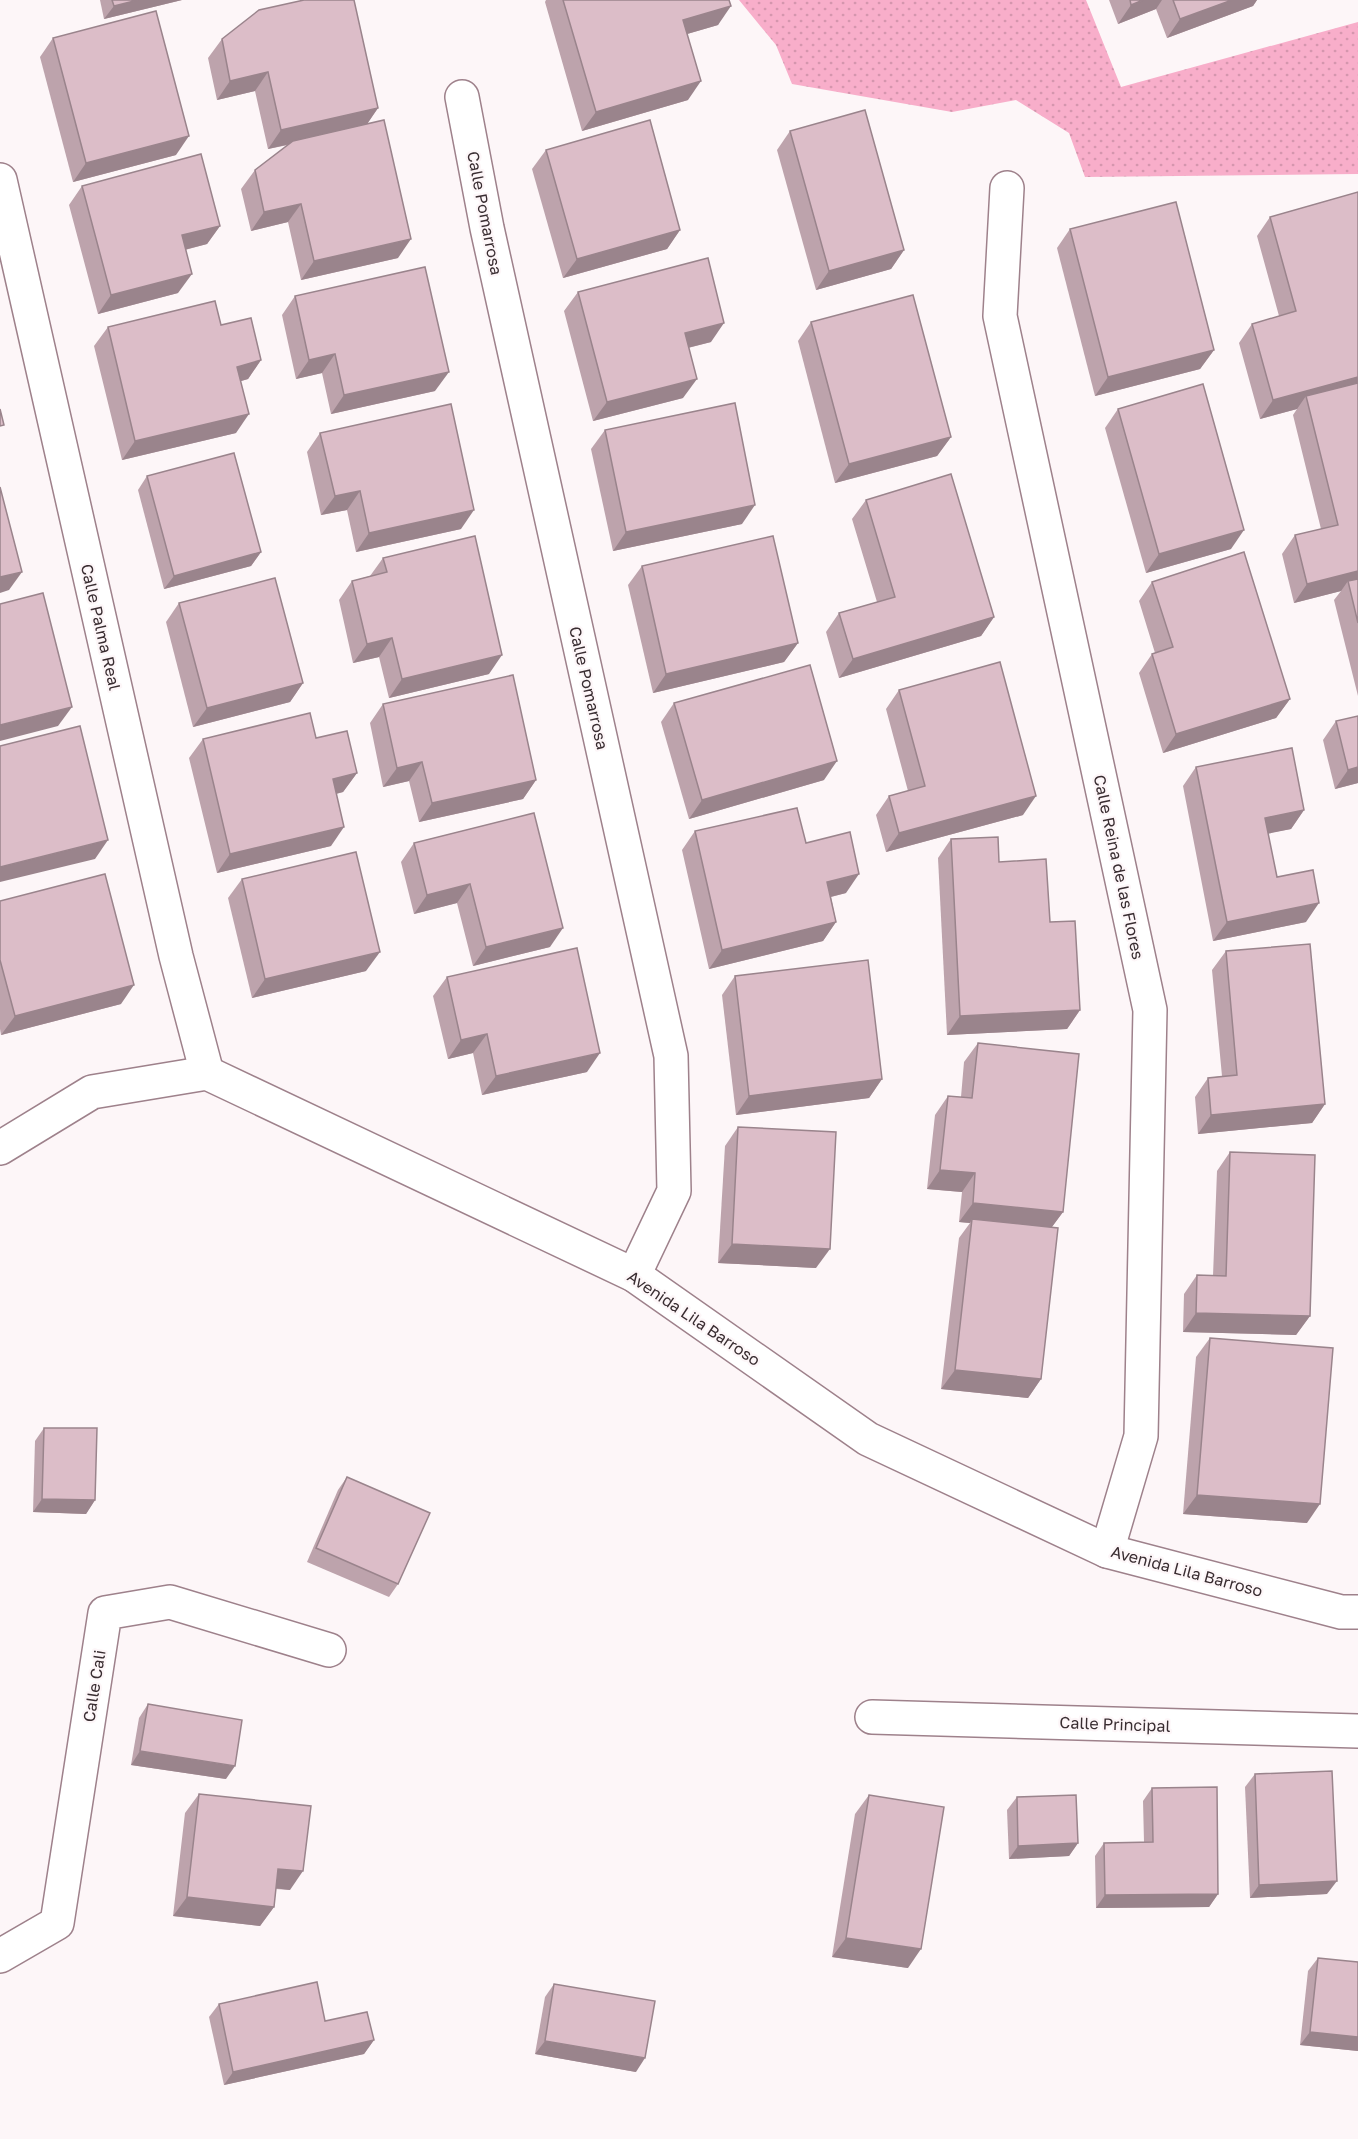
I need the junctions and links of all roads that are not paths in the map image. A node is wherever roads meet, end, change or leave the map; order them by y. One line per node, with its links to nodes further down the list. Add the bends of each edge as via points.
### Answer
1 (462, 97): 6 (street, Calle Pomarrosa, via 492,252 672,1056 674,1191)
2 (0, 180): 4 (street, Calle Palma Real, via 176,956)
3 (1007, 188): 7 (street, Calle Reina de las Flores, via 1000,316 1150,1010 1141,1436)
4 (207, 1073): 5 (street, via 92,1092); 6 (street, Avenida Lila Barroso)
5 (0, 1148)
6 (634, 1275): 7 (street, Avenida Lila Barroso, via 868,1439)
7 (1107, 1551): 8 (street, Avenida Lila Barroso, via 1341,1612)
8 (1358, 1612)
9 (330, 1650): 12 (street, Calle Cali, via 171,1602 105,1613 57,1923)
10 (872, 1717): 11 (street, Calle Principal)
11 (1358, 1731)
12 (0, 1956)

